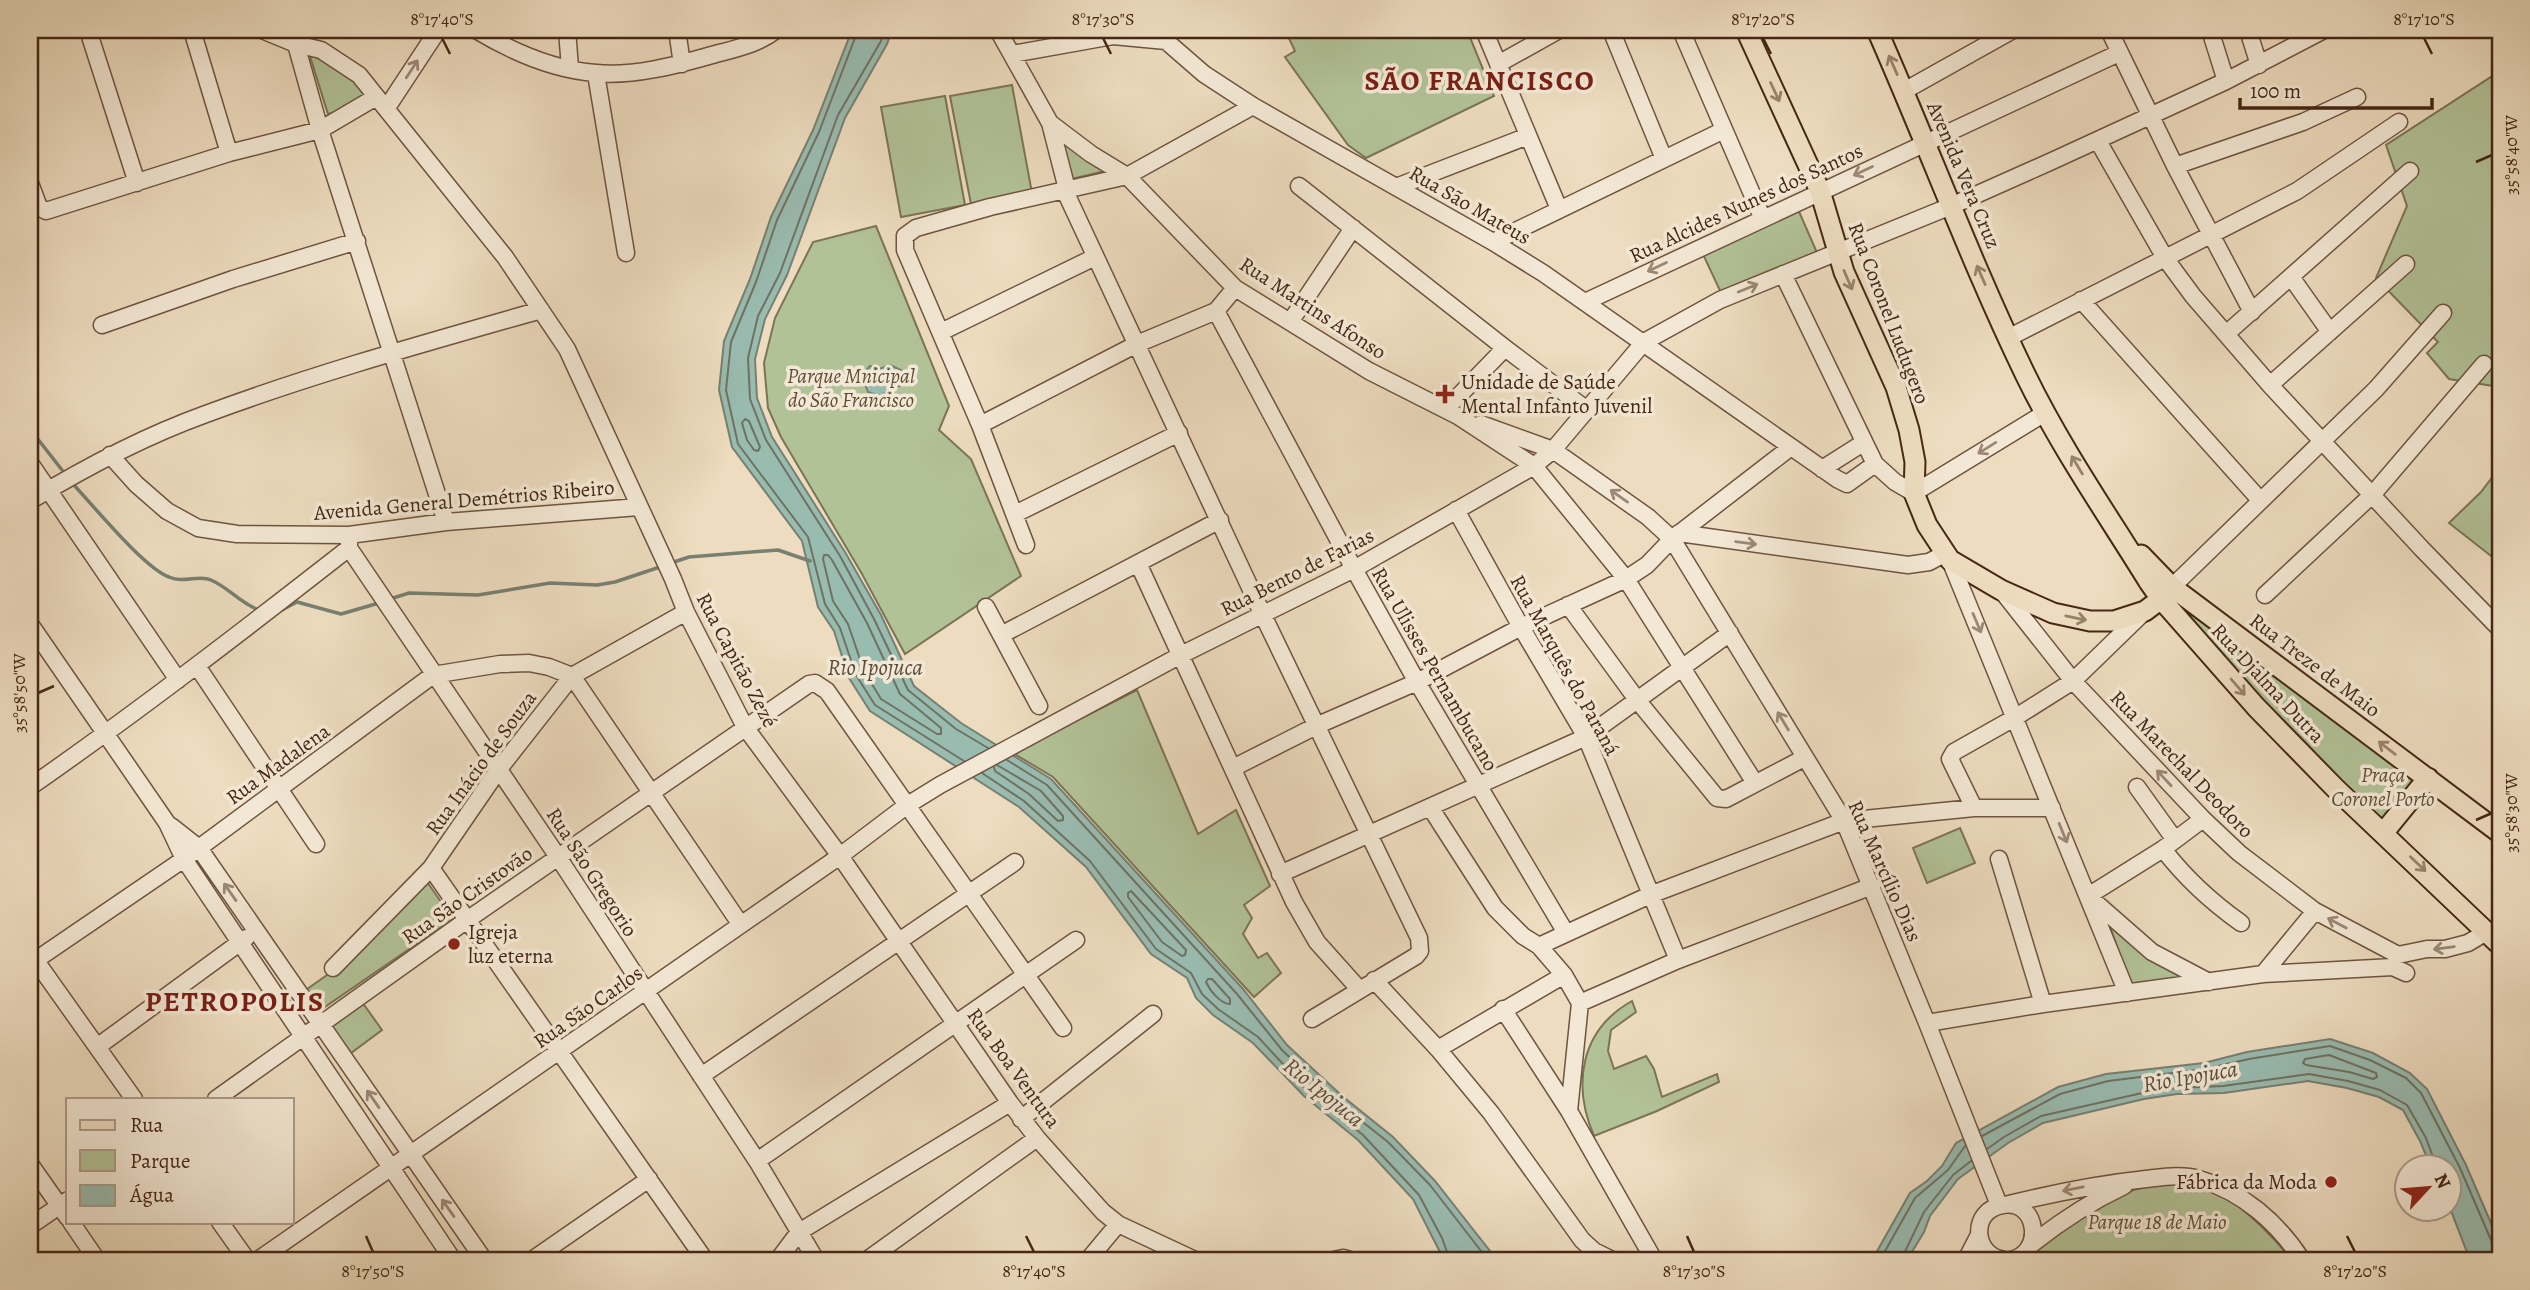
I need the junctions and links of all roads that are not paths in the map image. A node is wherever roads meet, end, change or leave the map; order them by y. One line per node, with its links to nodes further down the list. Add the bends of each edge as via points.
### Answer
1 (88, 30): 49 (street)
2 (192, 30): 43 (street)
3 (262, 30): 22 (street, Rua Capitão Zezé)
4 (438, 30): 33 (street, one-way to 4)
5 (476, 30): 28 (street, via 515,50)
6 (567, 30): 28 (street)
7 (677, 30): 25 (street)
8 (776, 30): 25 (street, via 756,42)
9 (998, 30): 24 (street, Rua Martins Afonso)
10 (1484, 30): 26 (street)
11 (1559, 30): 26 (street)
12 (1611, 30): 44 (street)
13 (1681, 30): 39 (street)
14 (1746, 30): 53 (main road, Rua Coronel Ludugero, one-way to 53)
15 (1877, 30): 31 (main road, Avenida Vera Cruz, one-way to 15)
16 (2013, 30): 31 (street)
17 (2109, 30): 23 (street)
18 (2210, 30): 30 (street)
19 (2248, 30): 27 (street)
20 (2325, 30): 27 (street)
21 (1163, 35): 24 (street, Rua São Mateus, via 1113,36); 34 (street, Rua São Mateus, via 1204,74)
22 (294, 37): 33 (street, Rua Capitão Zezé, via 359,75); 38 (street)
23 (2119, 53): 35 (street); 42 (street, Rua Alcides Nunes dos Santos)
24 (1012, 54): 37 (street, Rua Martins Afonso)
25 (682, 64): 29 (street)
26 (1498, 64): 40 (street)
27 (2259, 65): 30 (street)
28 (570, 68): 29 (street)
29 (596, 74): 62 (street)
30 (2226, 81): 35 (street)
31 (1904, 91): 42 (main road, Avenida Vera Cruz)
32 (2357, 97): 45 (street, via 2303,122)
33 (381, 103): 38 (street); 71 (street, Rua Capitão Zezé, via 505,257)
34 (1253, 106): 47 (street); 51 (street, Rua São Mateus)
35 (2150, 115): 41 (street); 45 (street)
36 (2399, 122): 58 (street, via 2297,191)
37 (1051, 123): 47 (street, Rua Martins Afonso); 52 (street)
38 (320, 130): 43 (street); 59 (street)
39 (1724, 130): 44 (street); 56 (street)
40 (1528, 136): 51 (street); 55 (street)
41 (2098, 141): 54 (street); 64 (street)
42 (1925, 142): 53 (street, Rua Alcides Nunes dos Santos, one-way to 53); 54 (main road, Avenida Vera Cruz)
43 (229, 153): 49 (street)
44 (1664, 159): 55 (street)
45 (2175, 166): 58 (street)
46 (2410, 171): 67 (street)
47 (1126, 176): 52 (street); 68 (street, Rua Martins Afonso)
48 (30, 183): 49 (street, via 43,211)
49 (137, 183)
50 (1299, 186): 57 (street)
51 (1396, 187): 60 (street, Rua São Mateus)
52 (1065, 189): 63 (street); 77 (street, via 916,228 905,236 905,250)
53 (1820, 191): 56 (street, Rua Alcides Nunes dos Santos); 61 (main road, Rua Coronel Ludugero)
54 (1951, 206): 61 (street); 80 (main road, Avenida Vera Cruz, one-way to 54)
55 (1559, 209): 60 (street)
56 (1762, 217): 70 (street, Rua Alcides Nunes dos Santos, one-way to 70)
57 (1353, 228): 75 (street); 83 (street)
58 (2210, 235): 64 (street); 73 (street)
59 (357, 242): 76 (street); 84 (street)
60 (1493, 242): 70 (street, Rua São Mateus)
61 (1838, 251): 66 (street); 102 (main road, Rua Coronel Ludugero, one-way to 102, via 1896,387 1915,462)
62 (626, 253)
63 (1095, 257): 77 (street); 82 (street)
64 (2165, 258): 69 (street); 79 (street)
65 (2406, 264): 78 (street)
66 (1783, 274): 81 (street, one-way to 66, via 1720,300); 93 (street)
67 (2291, 277): 73 (street); 78 (street)
68 (1234, 288): 72 (street); 75 (street, Rua Martins Afonso)
69 (2081, 300): 80 (street); 104 (street)
70 (1585, 302): 81 (street, Rua São Mateus)
71 (541, 310): 84 (street); 106 (street, Rua Capitão Zezé, via 567,349)
72 (1216, 311): 82 (street); 116 (street, Rua Ulisses Pernambucano)
73 (2252, 312): 79 (street)
74 (2443, 313): 92 (street, via 2376,389)
75 (1290, 322): 88 (street, Rua Martins Afonso, via 1369,372)
76 (102, 325)
77 (941, 332): 90 (street)
78 (2330, 332): 86 (street)
79 (2226, 334): 86 (street)
80 (2008, 338): 89 (main road, Avenida Vera Cruz)
81 (1644, 342): 87 (street, Rua Bento de Farias); 94 (street, Rua São Mateus)
82 (1137, 344): 90 (street); 91 (street)
83 (1505, 348): 87 (street); 88 (street)
84 (393, 352): 96 (street, via 204,414); 110 (street)
85 (2484, 363): 103 (street)
86 (2270, 385): 92 (street)
87 (1587, 410): 95 (street, Rua Bento de Farias)
88 (1452, 412): 95 (street, Rua Martins Afonso); 99 (street, Rua Martins Afonso)
89 (2045, 413): 102 (street, one-way to 102); 119 (main road, Rua Treze de Maio, one-way to 89, via 2113,523)
90 (980, 425): 108 (street)
91 (1178, 433): 108 (street); 109 (street)
92 (2322, 440): 103 (street); 104 (street)
93 (1863, 443): 98 (street); 100 (street)
94 (1791, 447): 100 (street, Rua São Mateus); 111 (street)
95 (1553, 450): 99 (street, Rua Bento de Farias); 111 (street, Rua Martins Afonso, one-way to 95)
96 (110, 455): 101 (street); 112 (street, Avenida General Demétrios Ribeiro, via 167,511 198,528)
97 (30, 463): 101 (street)
98 (1875, 464): 100 (street, Rua São Mateus, via 1847,485); 102 (street)
99 (1534, 467): 107 (street, Rua Bento de Farias); 117 (street, Rua Martins Afonso)
100 (1822, 469)
101 (48, 490): 105 (street); 138 (street)
102 (1914, 493): 114 (main road, via 1927,525)
103 (2373, 494): 120 (street); 128 (street)
104 (2260, 500): 119 (street)
105 (30, 501)
106 (639, 506): 110 (street, Avenida General Demétrios Ribeiro); 124 (street, Rua Capitão Zezé)
107 (1456, 510): 116 (street, Rua Bento de Farias); 127 (street, Rua Marquês do Paraná)
108 (1015, 513): 113 (street)
109 (1220, 520): 115 (street); 125 (street)
110 (446, 522): 112 (street, Avenida General Demétrios Ribeiro)
111 (1675, 536): 114 (street, one-way to 114, via 1908,565); 117 (street); 129 (street, Rua Marcílio Dias)
112 (349, 541): 134 (street); 136 (street, Rua São Gregorio)
113 (1026, 545)
114 (1948, 556): 118 (main road); 143 (street, one-way to 143)
115 (1138, 563): 131 (street); 132 (street)
116 (1354, 569): 125 (street, Rua Bento de Farias); 139 (street, Rua Ulisses Pernambucano)
117 (1626, 579): 121 (street); 135 (street, Rua Martins Afonso)
118 (2001, 590): 123 (main road, one-way to 123, via 2053,613 2090,621 2114,621); 140 (street, Rua Marechal Deodoro)
119 (2167, 593): 123 (main road); 130 (main road, Rua Treze de Maio); 133 (main road, Rua Djalma Dutra)
120 (2265, 595)
121 (1568, 605): 127 (street); 141 (street)
122 (986, 607): 131 (street)
123 (2145, 611): 140 (street)
124 (686, 612): 137 (street, Rua Inácio de Souza); 145 (street, Rua Capitão Zezé)
125 (1262, 612): 132 (street, Rua Bento de Farias); 144 (street)
126 (30, 624): 146 (street)
127 (1521, 627): 139 (street); 147 (street, Rua Marquês do Paraná)
128 (2500, 629)
129 (1730, 633): 135 (street); 148 (street, Rua Marcílio Dias, one-way to 129)
130 (2236, 634): 133 (main road, via 2216,644); 151 (main road, Rua Treze de Maio, one-way to 130)
131 (1001, 635): 142 (street)
132 (1181, 655): 149 (street); 153 (street, Rua Bento de Farias)
133 (2215, 660): 166 (main road, Rua Djalma Dutra, one-way to 166, via 2309,761)
134 (197, 666): 138 (street); 157 (street)
135 (1682, 669): 141 (street); 152 (street, Rua Martins Afonso)
136 (433, 675): 137 (street, Rua Madalena, via 529,663); 150 (street, Rua São Gregorio); 157 (street, Rua Madalena)
137 (572, 676): 150 (street, Rua Inácio de Souza); 158 (street)
138 (178, 680): 146 (street)
139 (1417, 681): 144 (street); 154 (street, Rua Ulisses Pernambucano)
140 (2073, 681): 143 (street); 163 (street, Rua Marechal Deodoro, one-way to 140)
141 (1638, 701): 147 (street); 152 (street, via 1721,799)
142 (1039, 706)
143 (2016, 717): 161 (street, via 1963,746 1950,759); 162 (street)
144 (1318, 725): 149 (street); 167 (street)
145 (745, 727): 158 (street, Rua São Cristovão); 159 (street, Rua São Cristovão, via 815,683 827,691); 172 (street, Rua Capitão Zezé)
146 (105, 735): 155 (street); 165 (street)
147 (1586, 737): 154 (street); 181 (street, Rua Marquês do Paraná)
148 (1804, 758): 152 (street); 164 (street, Rua Marcílio Dias)
149 (1233, 768): 178 (street)
150 (499, 769): 173 (street, Rua São Gregorio); 177 (street, Rua Inácio de Souza)
151 (2428, 778): 166 (main road); 168 (main road, Rua Treze de Maio)
152 (1755, 783)
153 (940, 785): 159 (street, Rua São Carlos)
154 (1478, 786): 160 (street); 188 (street, Rua Ulisses Pernambucano)
155 (30, 787)
156 (2137, 787): 170 (street)
157 (280, 790): 169 (street); 171 (street, Rua Madalena)
158 (650, 793): 173 (street, Rua São Cristovão); 186 (street)
159 (906, 806): 172 (street, Rua São Carlos); 180 (street)
160 (1430, 807): 167 (street); 193 (street, via 1495,908)
161 (1974, 808): 162 (street); 164 (street)
162 (2052, 808): 182 (street, one-way to 182)
163 (2203, 819): 170 (street); 183 (street, Rua Marechal Deodoro)
164 (1844, 821): 179 (street, Rua Marcílio Dias); 181 (street)
165 (167, 823): 171 (street); 174 (street)
166 (2384, 832): 189 (main road, Rua Djalma Dutra, one-way to 189)
167 (1368, 833): 178 (street); 201 (street, via 1419,938 1420,951)
168 (2500, 833)
169 (317, 844)
170 (2169, 844): 182 (street); 185 (street, via 2185,877)
171 (199, 848): 174 (street, Rua Madalena); 187 (street, one-way to 171)
172 (840, 856): 186 (street, Rua São Carlos); 191 (street, Rua Boa Ventura)
173 (558, 857): 184 (street, Rua São Cristovão); 204 (street, Rua São Gregorio)
174 (184, 859): 192 (street); 194 (street, Rua Madalena)
175 (1999, 859): 207 (street)
176 (1015, 862): 180 (street)
177 (431, 868): 184 (street); 196 (street, Rua Inácio de Souza)
178 (1280, 874): 203 (street, via 1317,942)
179 (1872, 886): 195 (street); 212 (street, Rua Marcílio Dias)
180 (970, 893): 191 (street); 199 (street)
181 (1650, 895): 188 (street); 195 (street, Rua Marquês do Paraná)
182 (2088, 896): 202 (street, via 2152,952); 205 (street)
183 (2315, 911): 189 (street, Rua Marechal Deodoro, one-way to 183, via 2398,955); 198 (street)
184 (467, 920): 213 (street, Rua São Cristovão); 218 (street)
185 (2241, 923)
186 (741, 925): 204 (street, Rua São Carlos)
187 (256, 930): 192 (street); 213 (street)
188 (1566, 933): 193 (street)
189 (2494, 938)
190 (1076, 940): 199 (street)
191 (899, 941): 211 (street, Rua Boa Ventura); 219 (street)
192 (240, 944): 215 (street); 216 (street)
193 (1539, 946): 200 (street)
194 (32, 959): 216 (street)
195 (1678, 960): 206 (street)
196 (333, 968)
197 (2406, 973): 198 (street, via 2393,967)
198 (2263, 974): 202 (street)
199 (1026, 975): 211 (street); 214 (street)
200 (1564, 975): 206 (street); 208 (street)
201 (1374, 980): 203 (street); 217 (street)
202 (2209, 982): 205 (street)
203 (1359, 989): 210 (street)
204 (646, 993): 218 (street, Rua São Carlos); 219 (street, Rua São Gregorio)
205 (2127, 993): 207 (street)
206 (1580, 1003): 223 (street)
207 (2043, 1004): 212 (street)
208 (1503, 1009): 217 (street); 223 (street)
209 (1153, 1014): 224 (street)
210 (1312, 1019)
211 (956, 1023): 222 (street, Rua Boa Ventura); 227 (street)
212 (1927, 1023): 232 (street, Rua Marcílio Dias, via 1985,1171)
213 (320, 1024): 215 (street, Rua São Cristovão); 226 (street, one-way to 213)
214 (1063, 1028)
215 (304, 1037): 221 (street, Rua São Cristovão); 229 (street)
216 (97, 1047): 220 (street)
217 (1438, 1049): 254 (street, via 1491,1112 1581,1240)
218 (559, 1052): 226 (street, Rua São Carlos); 230 (street)
219 (701, 1076): 227 (street, Rua São Gregorio)
220 (133, 1098)
221 (217, 1098)
222 (1010, 1103): 224 (street, Rua Boa Ventura); 239 (street)
223 (1569, 1111): 255 (street)
224 (1021, 1119): 225 (street, Rua Boa Ventura)
225 (1037, 1138): 237 (street, Rua Boa Ventura); 251 (street)
226 (411, 1156): 229 (street, Rua São Carlos); 246 (street, one-way to 226)
227 (757, 1161): 239 (street, Rua São Gregorio)
228 (30, 1164): 233 (street)
229 (392, 1169): 244 (street, Rua São Carlos); 245 (street)
230 (649, 1179): 247 (street); 248 (street)
231 (2139, 1180): 232 (street, one-way to 232); 241 (street, via 2065,1218); 258 (street, via 2198,1178 2223,1188 2271,1221)
232 (2004, 1205): 240 (street, via 1983,1216); 241 (street, via 2017,1206 2031,1218)
233 (66, 1210)
234 (66, 1211): 238 (street)
235 (75, 1224): 242 (street)
236 (221, 1224): 243 (street)
237 (1118, 1224): 252 (street); 253 (street, Rua Boa Ventura)
238 (30, 1226)
239 (799, 1232): 249 (street); 250 (street, Rua São Gregorio)
240 (1979, 1235): 256 (street); 257 (street, via 1985,1251)
241 (2032, 1244): 257 (street, via 2022,1256)
242 (97, 1260)
243 (247, 1260)
244 (258, 1260)
245 (453, 1260)
246 (484, 1260)
247 (532, 1260)
248 (705, 1260)
249 (778, 1260)
250 (816, 1260)
251 (867, 1260)
252 (1088, 1260)
253 (1195, 1260)
254 (1612, 1260)
255 (1654, 1260)
256 (1966, 1260)
257 (2008, 1260)
258 (2302, 1260)

